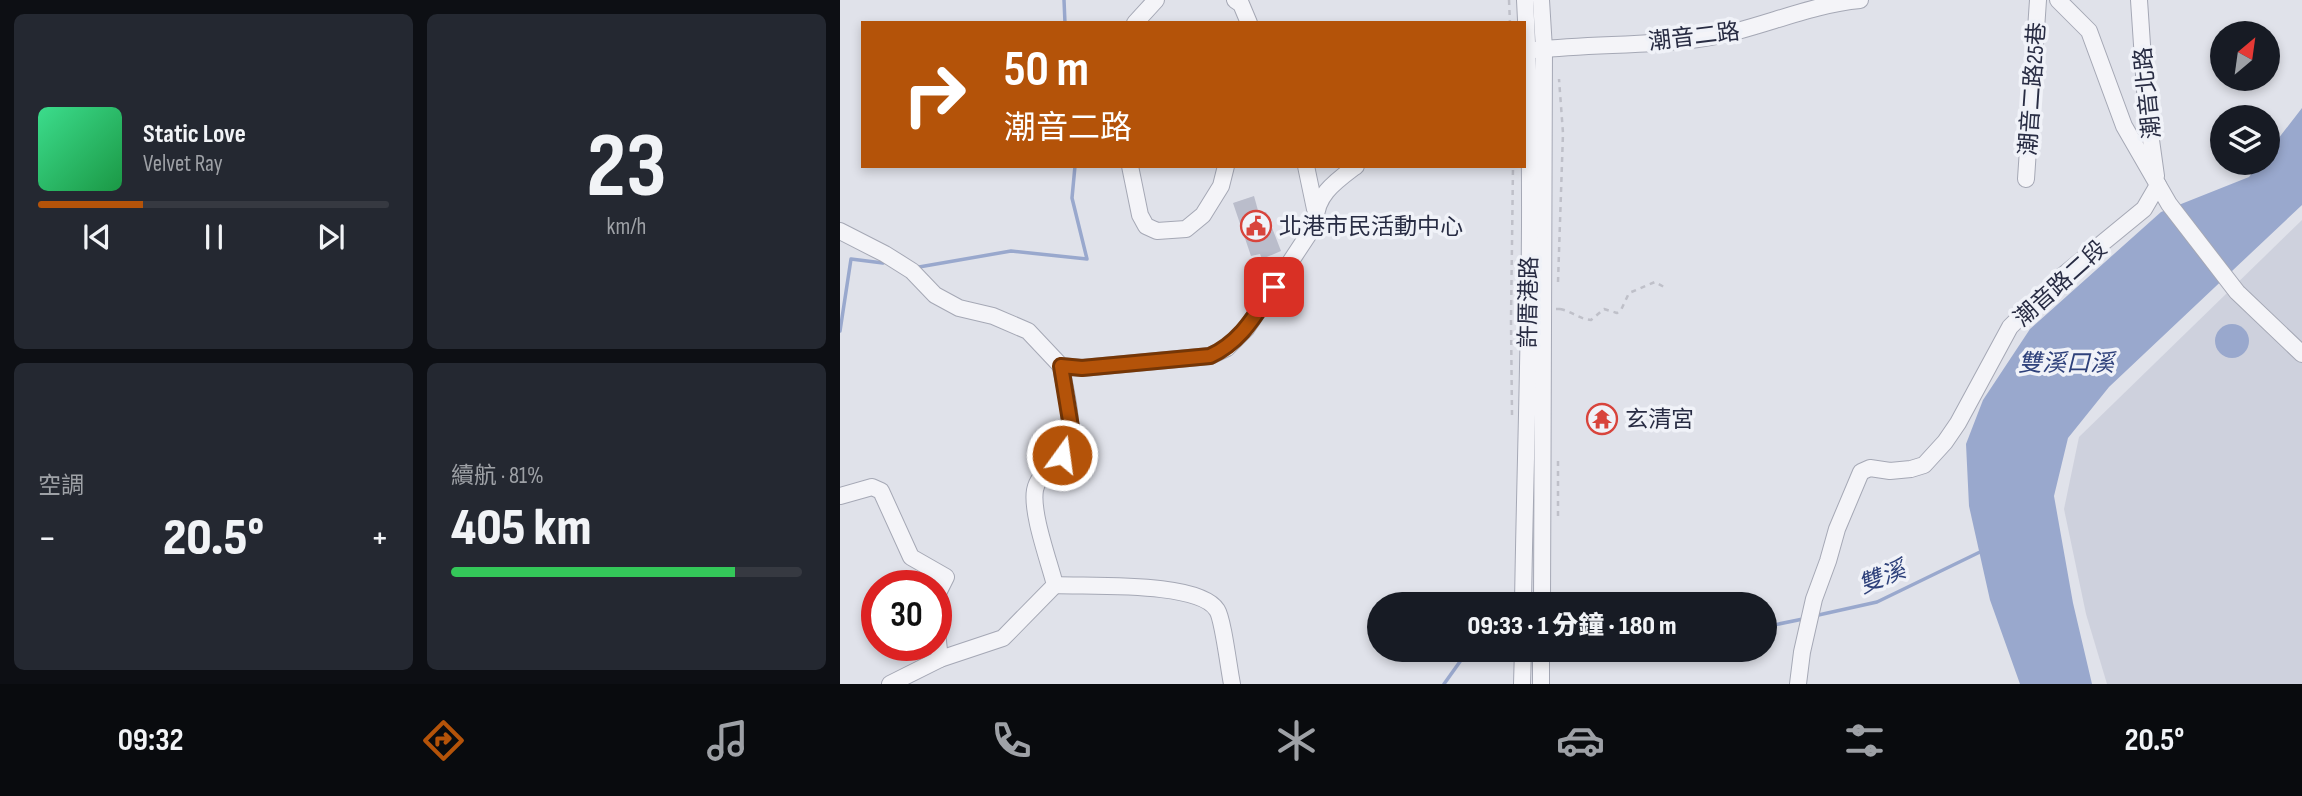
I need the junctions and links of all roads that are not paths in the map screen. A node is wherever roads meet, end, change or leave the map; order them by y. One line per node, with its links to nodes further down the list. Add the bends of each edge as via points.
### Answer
1 (1156, 0): 9 (street)
2 (1235, 0): 10 (street)
3 (1525, 0): 11 (street, 許厝港路)
4 (1541, 0): 11 (street, 許厝港路)
5 (1860, 0): 11 (street, 潮音二路, via 1697,39)
6 (2038, 0): 16 (street, 潮音二路25巷)
7 (2058, 0): 17 (street, via 2089,31 2124,126)
8 (2139, 0): 17 (street, 潮音北路, via 2146,104)
9 (1137, 21)
10 (1248, 21)
11 (1532, 51): 25 (street, 許厝港路); 26 (street, 許厝港路)
12 (1130, 168): 13 (street, via 1140,215 1146,226 1157,231 1186,229 1203,215 1221,186)
13 (1226, 168)
14 (1306, 168): 18 (street)
15 (1353, 168): 18 (street, via 1334,183)
16 (2026, 179)
17 (2158, 186): 20 (street, via 2237,292); 35 (street, 潮音路二段, via 2144,209 2054,282 2010,327 1958,423 1924,465 1861,472 1814,599)
18 (1315, 209): 21 (street, via 1316,223 1246,329 1227,348 1210,356)
19 (840, 231): 21 (street, via 912,271 947,302 1028,331)
20 (2302, 354)
21 (1061, 366): 24 (street, via 1072,433 1035,491 1035,508)
22 (840, 496): 23 (street, via 872,487 881,491 911,557)
23 (934, 570)
24 (1055, 585): 27 (street, via 1003,638); 32 (street, via 1178,590 1208,600 1219,611)
25 (1523, 592)
26 (1542, 592)
27 (952, 655)
28 (936, 661): 31 (street)
29 (1523, 662): 33 (street)
30 (1541, 662): 34 (street)
31 (890, 684)
32 (1232, 684)
33 (1522, 684)
34 (1541, 684)
35 (1798, 684)

